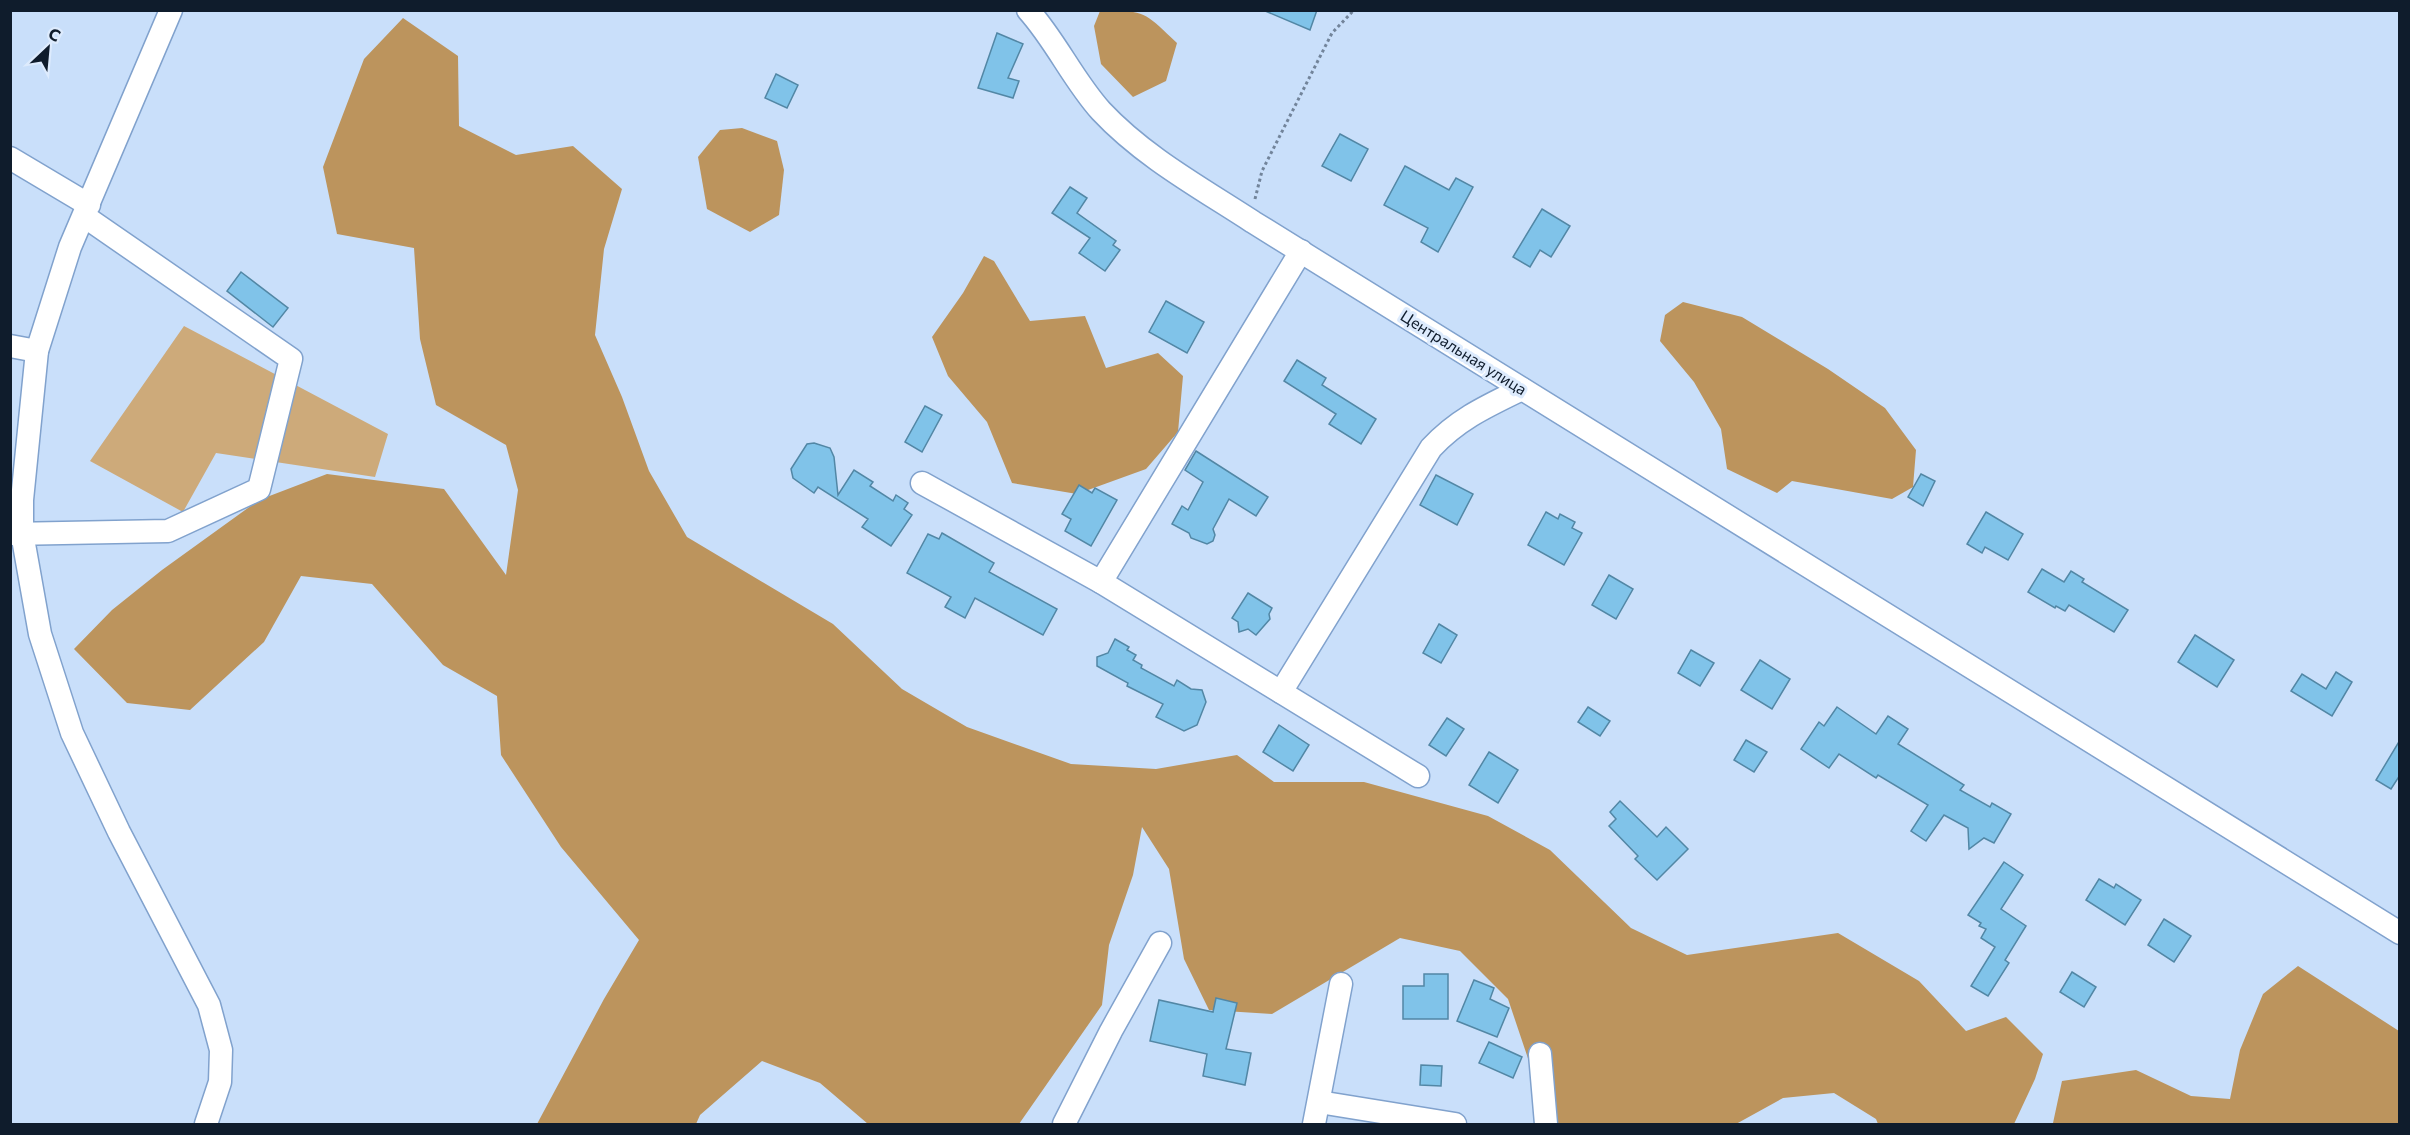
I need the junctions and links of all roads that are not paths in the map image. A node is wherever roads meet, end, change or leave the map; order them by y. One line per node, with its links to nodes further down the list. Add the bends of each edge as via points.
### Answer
1 (171, 10): 4 (street)
2 (1039, 15): 5 (street, Центральная улица, via 1066,64 1101,110 1141,148)
3 (10, 158): 4 (street)
4 (86, 211): 7 (street, via 70,247); 10 (street, via 291,359 259,489 168,531)
5 (1301, 251): 8 (street, Центральная улица); 11 (street)
6 (10, 346): 7 (street)
7 (37, 351): 10 (street)
8 (1522, 389): 12 (street, via 1471,414 1447,430 1431,448); 14 (street, Центральная улица)
9 (922, 483): 11 (street)
10 (16, 533): 19 (street, via 40,634 72,733 209,1005 221,1050 220,1082)
11 (1101, 582): 12 (street)
12 (1281, 692): 13 (street)
13 (1418, 776)
14 (2400, 933)
15 (1160, 943): 20 (street)
16 (1341, 984): 18 (street)
17 (1540, 1054): 23 (street)
18 (1319, 1102): 21 (street); 22 (street)
19 (206, 1125)
20 (1064, 1125)
21 (1314, 1125)
22 (1455, 1125)
23 (1546, 1125)

